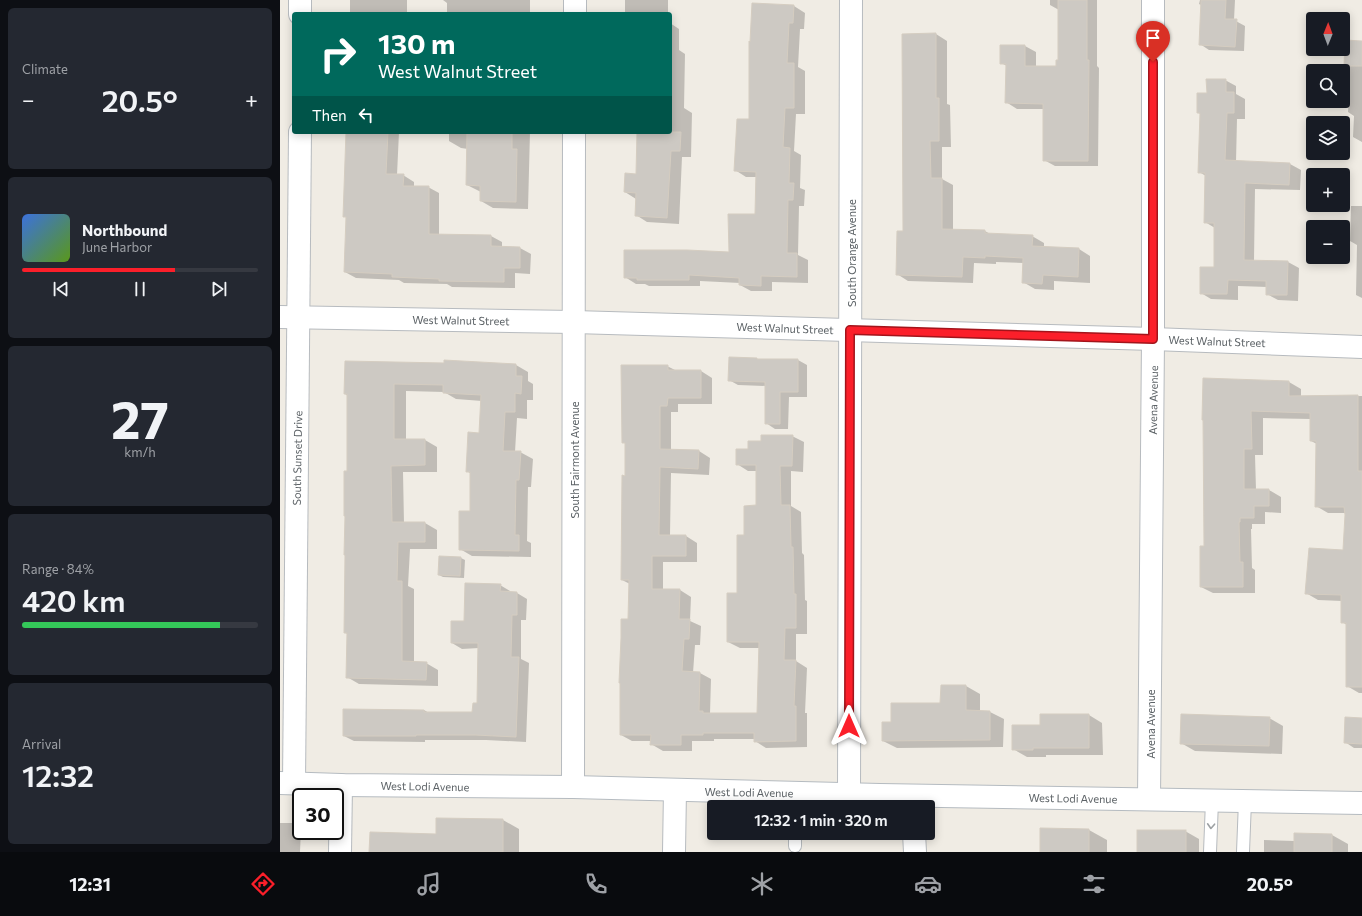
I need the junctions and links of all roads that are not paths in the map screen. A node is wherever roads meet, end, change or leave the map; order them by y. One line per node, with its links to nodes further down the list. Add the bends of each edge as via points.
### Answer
1 (300, 0): 5 (street)
2 (575, 0): 6 (street)
3 (851, 0): 11 (street, South Orange Avenue)
4 (1153, 0): 12 (street, Avena Avenue)
5 (300, 12)
6 (575, 12)
7 (300, 134): 9 (street, South Sunset Drive)
8 (574, 134): 10 (street, South Fairmont Avenue)
9 (289, 317): 10 (street, West Walnut Street); 14 (street, South Sunset Drive)
10 (574, 322): 11 (street, West Walnut Street); 16 (street, South Fairmont Avenue)
11 (850, 330): 12 (street, West Walnut Street); 18 (street, South Orange Avenue)
12 (1153, 339): 13 (street, West Walnut Street); 19 (street, Avena Avenue)
13 (1362, 347)
14 (287, 783): 15 (street, West Lodi Avenue)
15 (341, 785): 16 (street, West Lodi Avenue); 29 (street)
16 (573, 787): 17 (street, West Lodi Avenue)
17 (676, 790): 20 (street, West Lodi Avenue); 30 (street)
18 (849, 794): 20 (street, West Lodi Avenue); 21 (street, West Lodi Avenue)
19 (1149, 799): 22 (street, West Lodi Avenue); 23 (street, West Lodi Avenue)
20 (796, 800)
21 (903, 800)
22 (935, 801)
23 (1212, 801): 24 (street, West Lodi Avenue); 32 (lane, one-way to 32)
24 (1245, 801): 25 (street, West Lodi Avenue); 33 (lane)
25 (1362, 803)
26 (795, 840): 28 (lane)
27 (914, 840): 31 (street)
28 (795, 846)
29 (340, 852)
30 (674, 852)
31 (915, 852)
32 (1210, 852)
33 (1243, 852)

